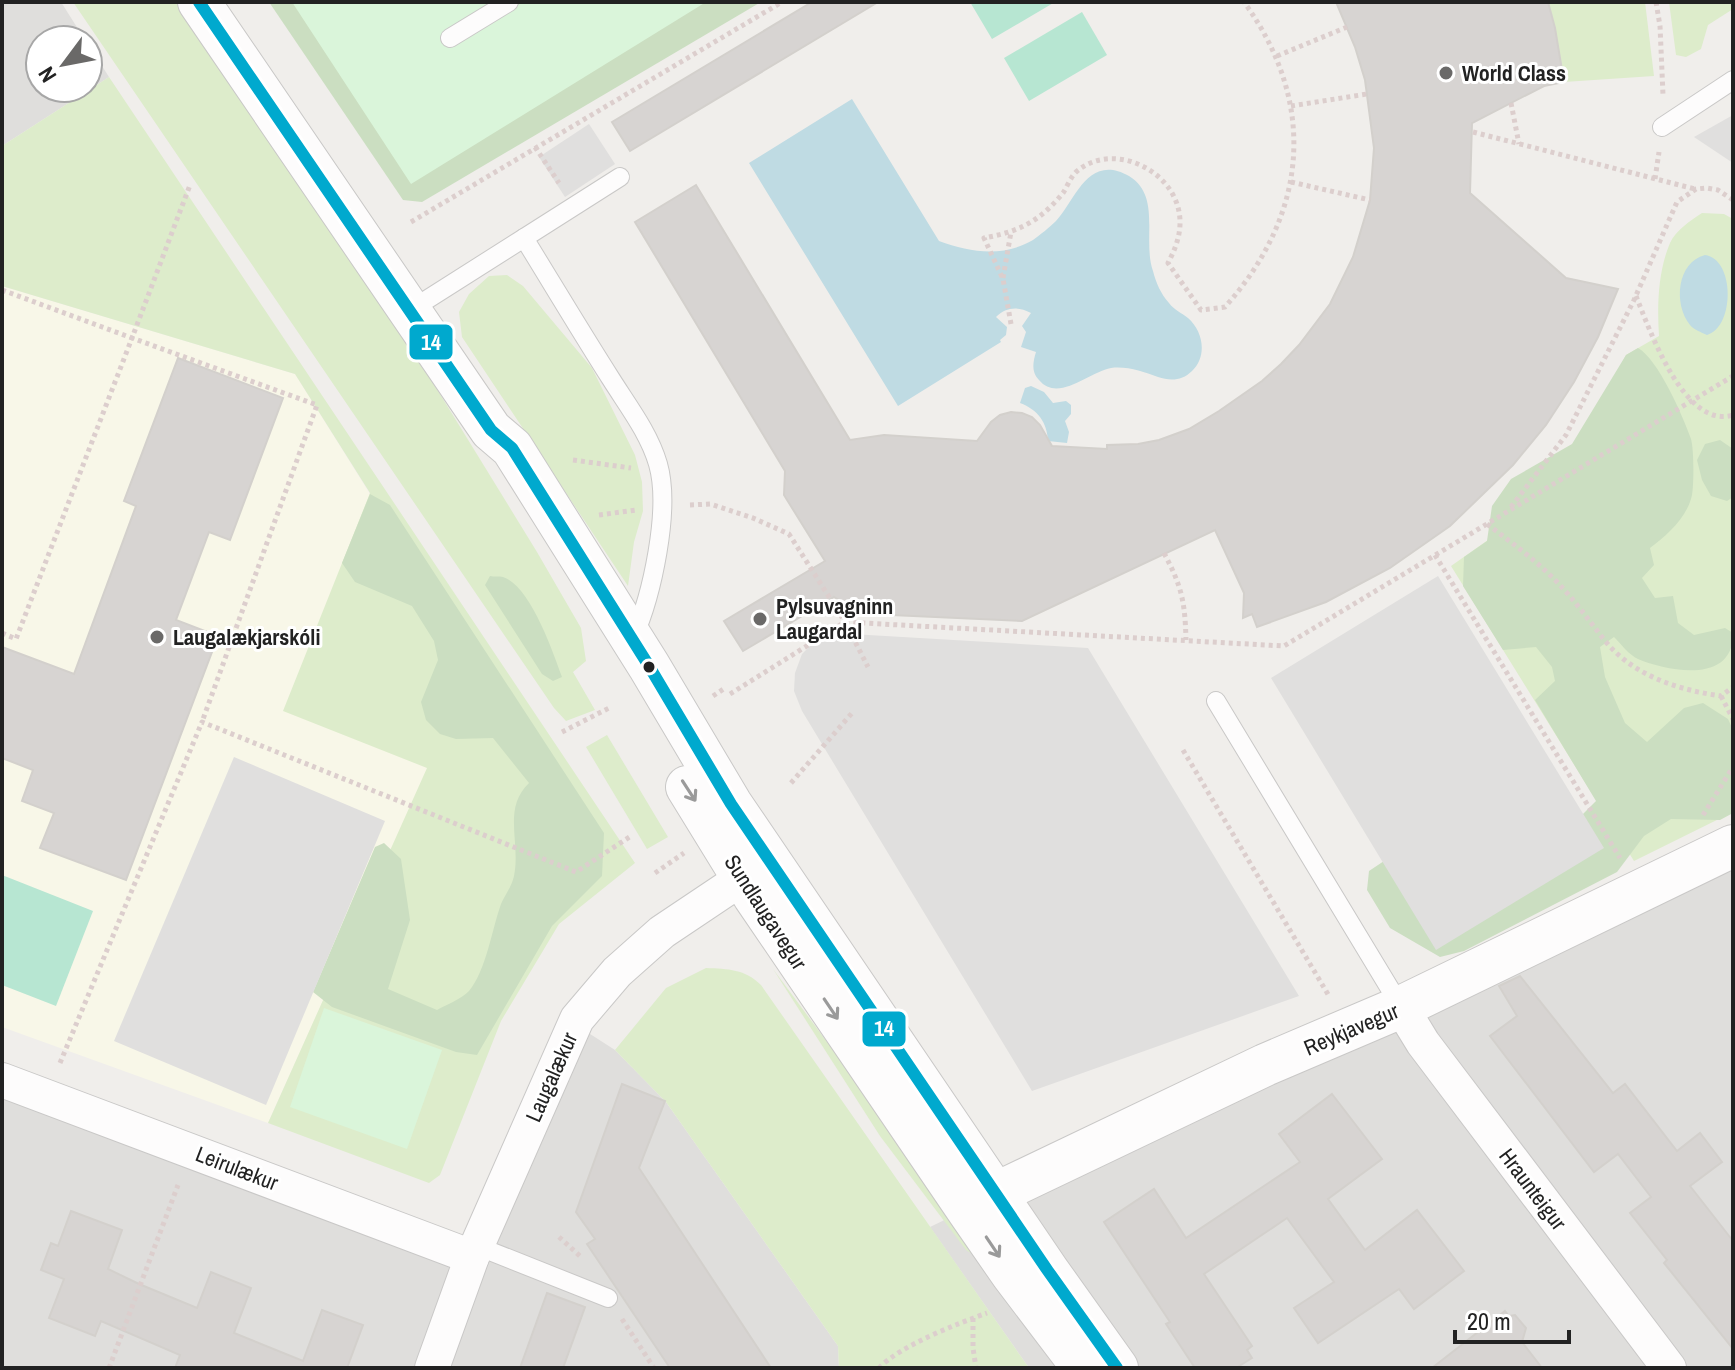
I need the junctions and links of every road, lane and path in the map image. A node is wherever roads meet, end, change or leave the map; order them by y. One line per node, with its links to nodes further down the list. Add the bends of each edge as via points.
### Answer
1 (199, 2): 29 (street, Sundlaugavegur)
2 (509, 2): 6 (lane)
3 (782, 2): 15 (path)
4 (1244, 2): 7 (path)
5 (1347, 27): 7 (path)
6 (450, 38)
7 (1277, 56): 11 (path)
8 (1733, 80): 12 (lane)
9 (1367, 94): 11 (path)
10 (1511, 103): 14 (path)
11 (1291, 106): 17 (path)
12 (1662, 127)
13 (1473, 132): 14 (path)
14 (1519, 144): 19 (path)
15 (535, 147): 22 (path); 23 (path)
16 (620, 177): 22 (lane)
17 (1291, 182): 21 (path); 24 (path, via 1266,254 1225,307 1201,310 1168,263 1180,234 1177,202 1159,176 1132,161 1087,165 1074,173 1048,209)
18 (190, 185): 31 (path)
19 (1696, 189): 20 (path); 28 (path, via 1672,211)
20 (1731, 196)
21 (1370, 200)
22 (574, 206): 25 (lane)
23 (411, 222)
24 (1011, 232): 26 (path); 26 (path, via 984,238)
25 (524, 238): 29 (lane); 37 (lane, via 643,430)
26 (1003, 279): 30 (path)
27 (2, 290): 31 (path)
28 (1636, 295): 33 (path); 39 (path, via 1566,435)
29 (409, 311): 35 (street, Sundlaugavegur)
30 (1011, 324)
31 (132, 338): 45 (path, via 16,639); 58 (path, via 317,405)
32 (1733, 376): 33 (path)
33 (1690, 402): 34 (path, via 1713,416); 39 (path)
34 (1733, 415)
35 (491, 430): 46 (street, Sundlaugavegur, via 512,448); 68 (street, Sundlaugavegur, one-way to 68, via 498,462 681,779)
36 (573, 460): 37 (path)
37 (659, 472): 38 (lane)
38 (662, 506): 40 (path); 44 (path, via 710,504 789,534); 46 (lane, via 651,587)
39 (1508, 511): 41 (path)
40 (598, 515)
41 (1487, 524): 43 (path); 53 (path, via 1556,580 1622,658 1665,684)
42 (1164, 553): 47 (path, via 1180,584)
43 (1435, 555): 47 (path, via 1284,646); 67 (path)
44 (845, 622): 47 (path); 48 (path); 51 (path)
45 (2, 633)
46 (632, 640): 68 (street, Sundlaugavegur, via 710,771)
47 (1186, 640)
48 (868, 667)
49 (1733, 687): 53 (path)
50 (725, 688): 52 (path)
51 (730, 694)
52 (713, 696)
53 (1721, 696): 57 (path)
54 (1216, 701): 71 (lane)
55 (609, 708): 59 (path)
56 (853, 712): 62 (path)
57 (1733, 719)
58 (202, 722): 64 (path, via 576,872); 72 (path)
59 (562, 732)
60 (1183, 750): 70 (path)
61 (1733, 767): 63 (path)
62 (791, 783)
63 (1700, 820)
64 (631, 836)
65 (695, 846): 69 (path)
66 (1733, 846): 71 (street, Reykjavegur)
67 (1622, 861)
68 (756, 870): 75 (street, Sundlaugavegur); 77 (street, Laugalækur, via 662,932 617,972 577,1019)
69 (655, 873)
70 (1329, 996)
71 (1401, 1007): 75 (street, Reykjavegur, via 1265,1065); 88 (street, Hraunteigur)
72 (56, 1073)
73 (2, 1080): 74 (street, Leirulækur)
74 (191, 1150): 77 (street, Leirulækur); 82 (path)
75 (983, 1202): 86 (street, Sundlaugavegur, one-way to 86, via 1012,1274); 87 (street, Sundlaugavegur, via 1048,1271)
76 (559, 1237): 78 (path)
77 (475, 1252): 79 (lane); 83 (street, Laugalækur)
78 (578, 1252)
79 (608, 1298)
80 (987, 1313): 81 (path)
81 (973, 1318): 84 (path); 85 (path)
82 (109, 1368)
83 (432, 1368)
84 (879, 1368)
85 (976, 1368)
86 (1084, 1368)
87 (1117, 1368)
88 (1669, 1368)

